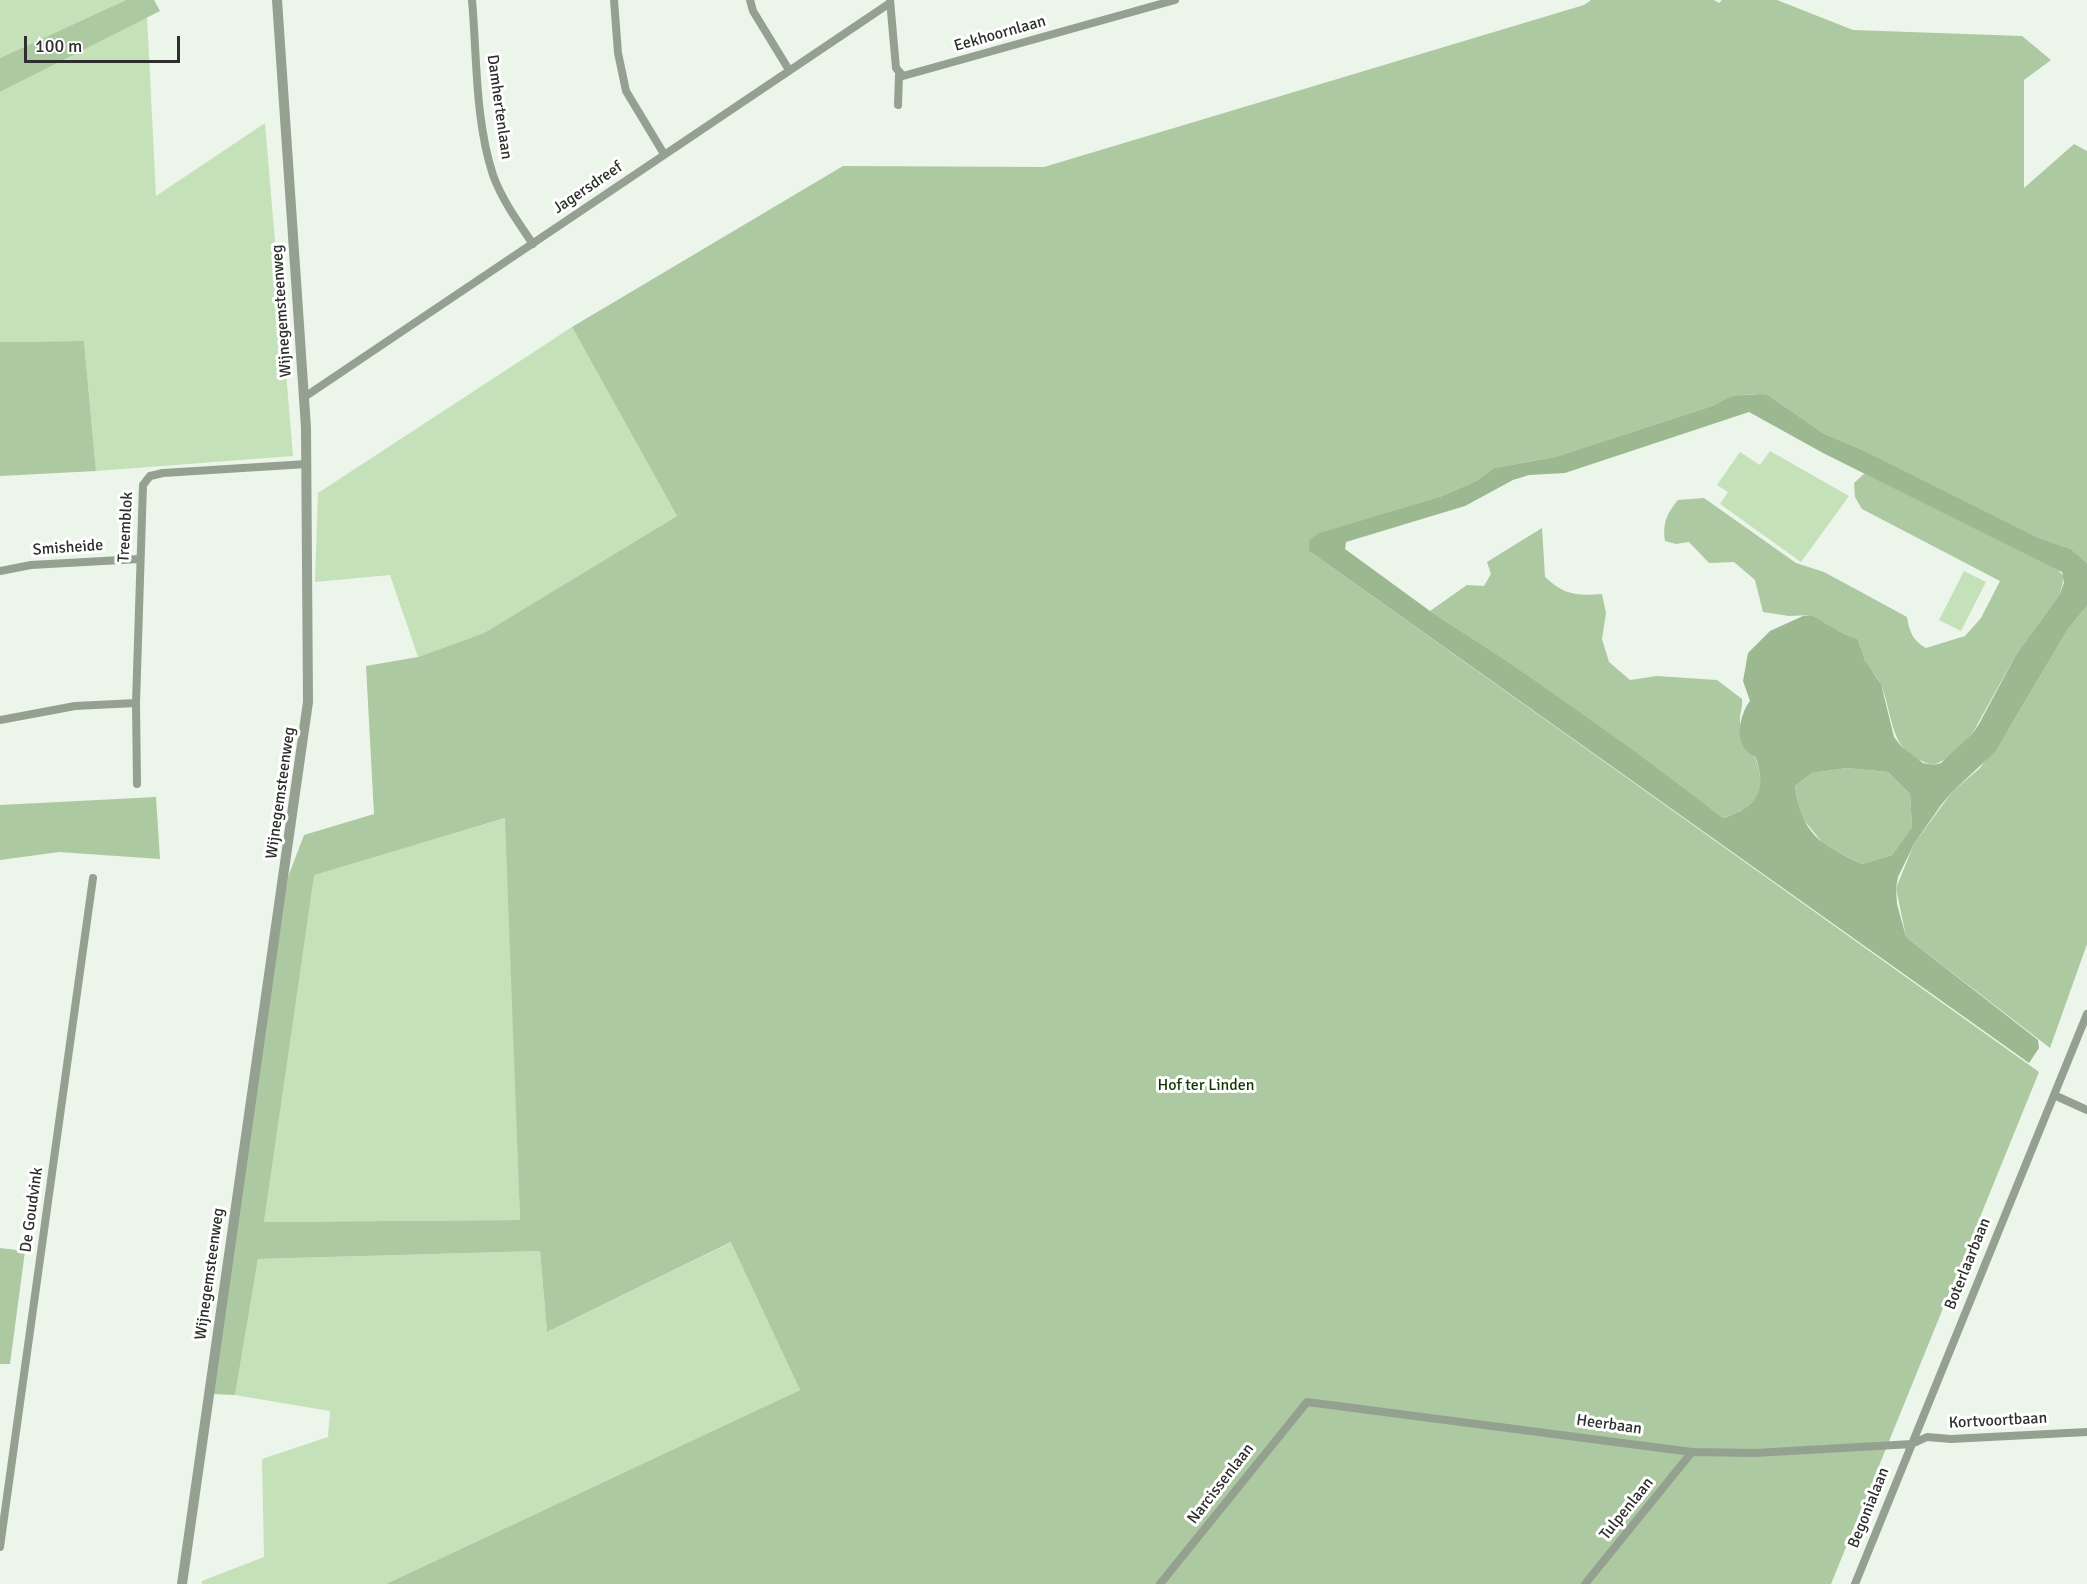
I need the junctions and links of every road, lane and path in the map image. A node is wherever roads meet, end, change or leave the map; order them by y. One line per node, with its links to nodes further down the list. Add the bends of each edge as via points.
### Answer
1 (277, 0): 12 (street, Wijnegemsteenweg)
2 (472, 0): 11 (street, Damhertenlaan, via 482,119 494,176 506,204)
3 (615, 0): 10 (street, via 618,53 626,91)
4 (750, 0): 7 (street)
5 (1175, 0): 8 (street, Eekhoornlaan)
6 (890, 2): 7 (street, Jagersdreef); 8 (street, via 896,68)
7 (789, 70): 10 (street, Jagersdreef)
8 (901, 76): 9 (street)
9 (898, 105)
10 (664, 154): 11 (street, Jagersdreef)
11 (533, 244): 12 (street, Jagersdreef)
12 (303, 398): 13 (street, Wijnegemsteenweg)
13 (307, 464): 14 (street, Treemblok, via 150,476 142,491); 28 (street, Wijnegemsteenweg, via 310,677 306,730)
14 (139, 559): 15 (street, Smisheide, via 32,565); 16 (street, Treemblok)
15 (0, 571)
16 (136, 703): 17 (street, via 75,706); 18 (street, Treemblok)
17 (0, 720)
18 (137, 784)
19 (93, 878): 27 (street, De Goudvink)
20 (2087, 1014): 21 (street, Boterlaarbaan)
21 (2054, 1095): 22 (street); 25 (street, Boterlaarbaan)
22 (2087, 1110)
23 (1304, 1403): 26 (street, Heerbaan, via 1465,1420); 29 (street, Narcissenlaan)
24 (2087, 1432): 25 (street, Kortvoortbaan, via 1927,1437)
25 (1912, 1444): 26 (street, Heerbaan, via 1755,1453); 31 (street, Begonialaan)
26 (1692, 1452): 30 (street, Tulpenlaan)
27 (0, 1547)
28 (182, 1584)
29 (1160, 1584)
30 (1586, 1584)
31 (1855, 1584)

